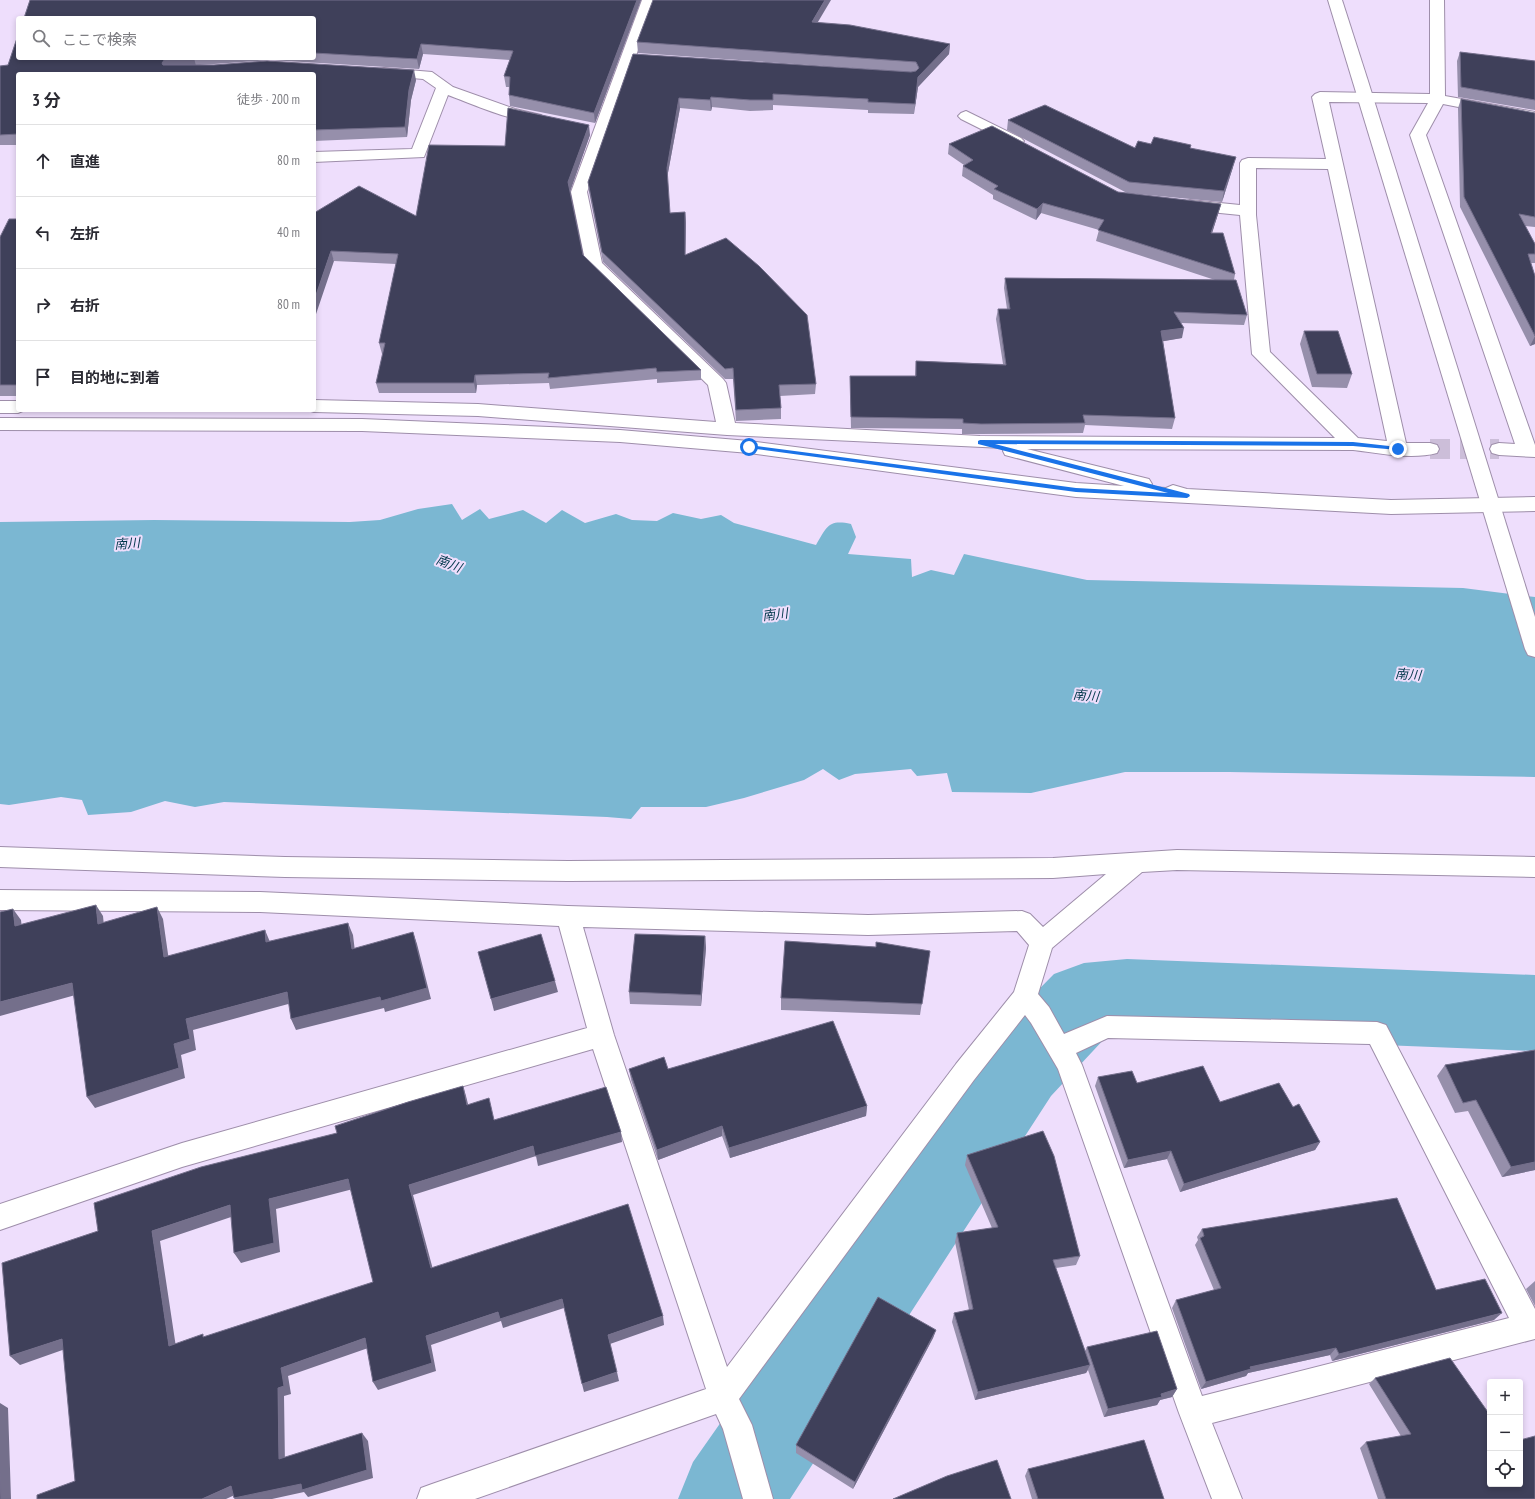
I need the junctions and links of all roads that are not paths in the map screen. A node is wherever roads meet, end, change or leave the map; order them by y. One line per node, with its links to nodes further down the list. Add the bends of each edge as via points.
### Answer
1 (649, 0): 20 (street, via 635,58 593,130 578,192 594,265 717,383)
2 (1335, 0): 6 (street)
3 (1437, 0): 7 (street)
4 (372, 72): 5 (street, via 427,75)
5 (444, 87): 10 (street, via 511,113); 12 (street, via 418,154)
6 (1366, 98): 7 (street); 13 (street, via 1320,97); 29 (street)
7 (1438, 99): 9 (street); 26 (street, via 1418,135)
8 (966, 116): 11 (street)
9 (1535, 117)
10 (548, 120)
11 (1028, 148)
12 (316, 161)
13 (1335, 164): 15 (street, via 1248,162); 23 (street)
14 (1178, 204): 15 (street)
15 (1248, 211): 22 (street, via 1261,354)
16 (316, 406): 20 (street, via 478,410)
17 (0, 407): 18 (street)
18 (16, 407)
19 (0, 424): 27 (street, via 362,425 620,436 749,447 1076,490)
20 (728, 429): 21 (street)
21 (980, 442): 22 (street); 27 (street)
22 (1353, 444): 23 (street)
23 (1398, 449): 24 (street)
24 (1430, 449)
25 (1499, 449): 26 (street)
26 (1531, 451)
27 (1187, 496): 29 (street, via 1391,507)
28 (1535, 504): 29 (street)
29 (1489, 505): 30 (street)
30 (1535, 648)
31 (0, 857): 32 (street, via 568,871 1053,868)
32 (1136, 862): 33 (street, via 1185,860); 36 (street)
33 (1535, 867)
34 (0, 900): 35 (street, via 260,902)
35 (568, 916): 36 (street, via 868,926 1022,921); 38 (street)
36 (1042, 942): 37 (street)
37 (1032, 1006): 39 (street); 41 (street, via 965,1072)
38 (601, 1035): 40 (street, via 182,1155); 41 (street)
39 (1064, 1056): 42 (street); 42 (street, via 1107,1027 1377,1033 1529,1327)
40 (0, 1217)
41 (723, 1397): 43 (street); 44 (street, via 737,1425)
42 (1194, 1413): 45 (street)
43 (432, 1499)
44 (758, 1499)
45 (1227, 1499)

